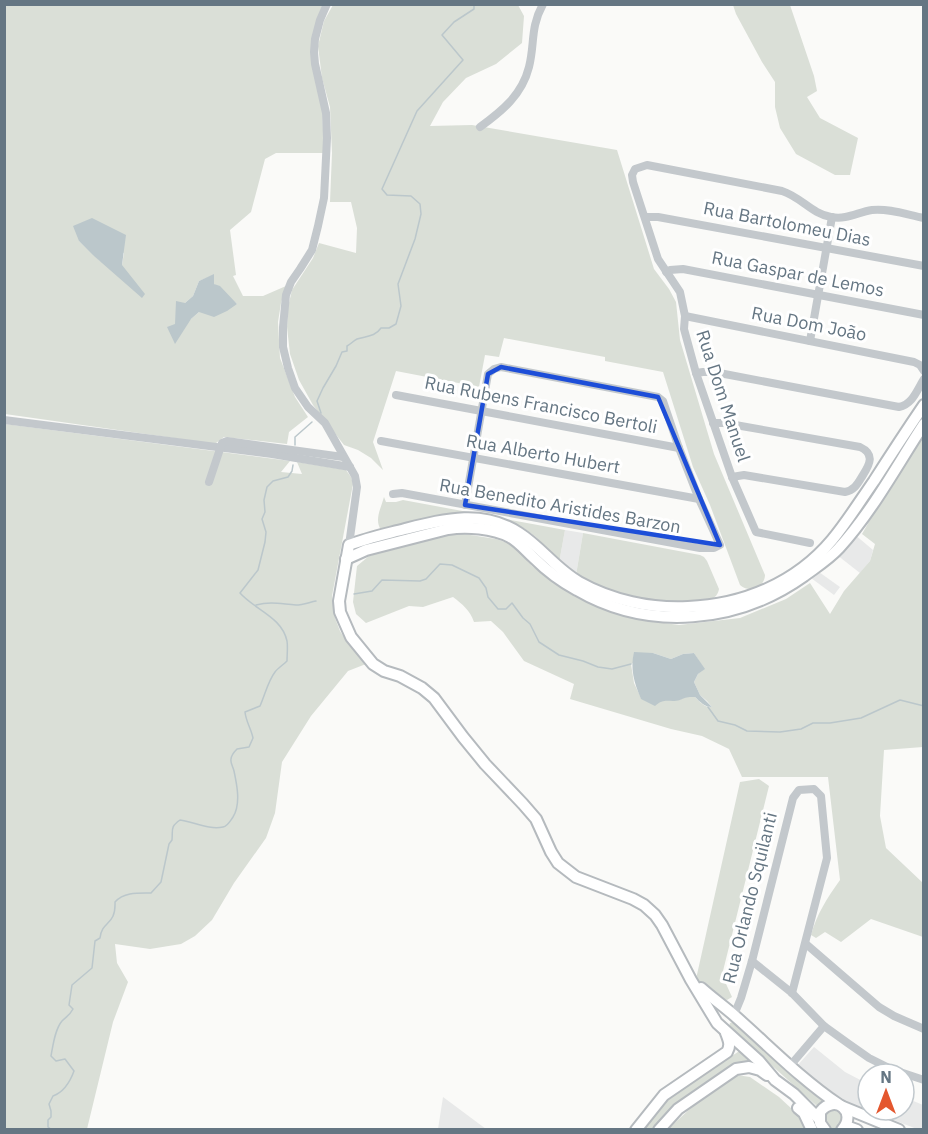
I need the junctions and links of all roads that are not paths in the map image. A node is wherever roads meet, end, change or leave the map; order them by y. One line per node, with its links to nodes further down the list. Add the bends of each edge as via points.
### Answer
1 (327, 4): 26 (street, via 314,52 326,113 324,198 312,250 286,296 283,327 284,348 295,388 325,423)
2 (543, 4): 3 (street, via 533,29 529,67 522,85 504,109)
3 (480, 127)
4 (645, 217): 5 (street, Rua Dom Manuel, via 632,175 635,169 647,165 783,191 816,212); 7 (street, Rua Bartolomeu Dias); 9 (street, Rua Dom Manuel)
5 (832, 217): 6 (street, via 846,218 877,210); 7 (street)
6 (924, 218)
7 (827, 249): 8 (street, Rua Bartolomeu Dias); 10 (street)
8 (924, 267)
9 (666, 272): 10 (street, Rua Gaspar de Lemos, via 682,269); 12 (street, Rua Dom Manuel, via 680,292)
10 (819, 295): 11 (street, Rua Gaspar de Lemos); 13 (street)
11 (924, 315)
12 (686, 316): 13 (street, Rua Dom João); 15 (street, Rua Dom Manuel, via 684,328)
13 (810, 341): 14 (street, Rua Dom João, via 914,362)
14 (923, 370)
15 (696, 373): 16 (street, via 714,372 899,406 912,399); 21 (street, Rua Dom Manuel)
16 (924, 379)
17 (396, 395): 19 (street, Rua Rubens Francisco Bertoli)
18 (924, 405): 38 (main road, via 831,542)
19 (482, 411): 25 (street, Rua Rubens Francisco Bertoli); 25 (street, via 488,374 501,367 658,397 666,405); 27 (street)
20 (4, 420): 24 (street)
21 (713, 423): 29 (street, Rua Dom Manuel); 29 (street, via 860,447 869,454 870,461 855,487 843,492 744,475)
22 (924, 424): 38 (main road, via 840,547)
23 (381, 441): 27 (street, Rua Alberto Hubert)
24 (220, 448): 26 (street, via 227,441); 28 (street); 30 (street)
25 (679, 448): 32 (street)
26 (343, 457): 28 (street)
27 (473, 458): 32 (street, Rua Alberto Hubert); 33 (street)
28 (350, 467): 36 (street, via 357,487)
29 (732, 477): 34 (street, Rua Dom Manuel, via 756,532)
30 (209, 482)
31 (393, 494): 33 (street, Rua Benedito Aristides Barzon)
32 (699, 499): 33 (street, Rua Benedito Aristides Barzon, via 720,545 714,548)
33 (465, 505)
34 (810, 543)
35 (365, 544): 36 (main road); 37 (main road); 38 (main road, via 461,527 508,535 577,590 599,602 646,614 705,616)
36 (349, 545): 37 (main road)
37 (346, 559): 41 (main road, via 340,585 340,612 360,649 384,671 400,676 434,698 485,764 536,819 558,863 576,877 633,899 655,915)
38 (783, 586)
39 (806, 944): 40 (street, Rua Orlando Squilanti, via 827,858 821,796 814,789 799,790 793,798); 42 (street); 45 (street, via 879,1006)
40 (752, 962): 42 (street); 43 (street, Rua Orlando Squilanti)
41 (691, 980): 43 (main road); 46 (main road)
42 (792, 993): 44 (street)
43 (734, 1015): 46 (main road); 47 (main road)
44 (824, 1026): 47 (street); 49 (street, via 869,1058)
45 (924, 1029)
46 (724, 1030): 48 (main road); 53 (main road, via 730,1043 727,1052 664,1095)
47 (789, 1067): 50 (main road)
48 (775, 1080): 51 (main road, via 794,1094); 54 (main road, via 754,1068 736,1069 678,1109)
49 (924, 1080)
50 (840, 1106): 51 (main road, via 825,1107 820,1112); 52 (main road, via 848,1116); 56 (main road)
51 (819, 1126)
52 (844, 1128): 55 (main road)
53 (636, 1130)
54 (659, 1130)
55 (857, 1130)
56 (899, 1130)

